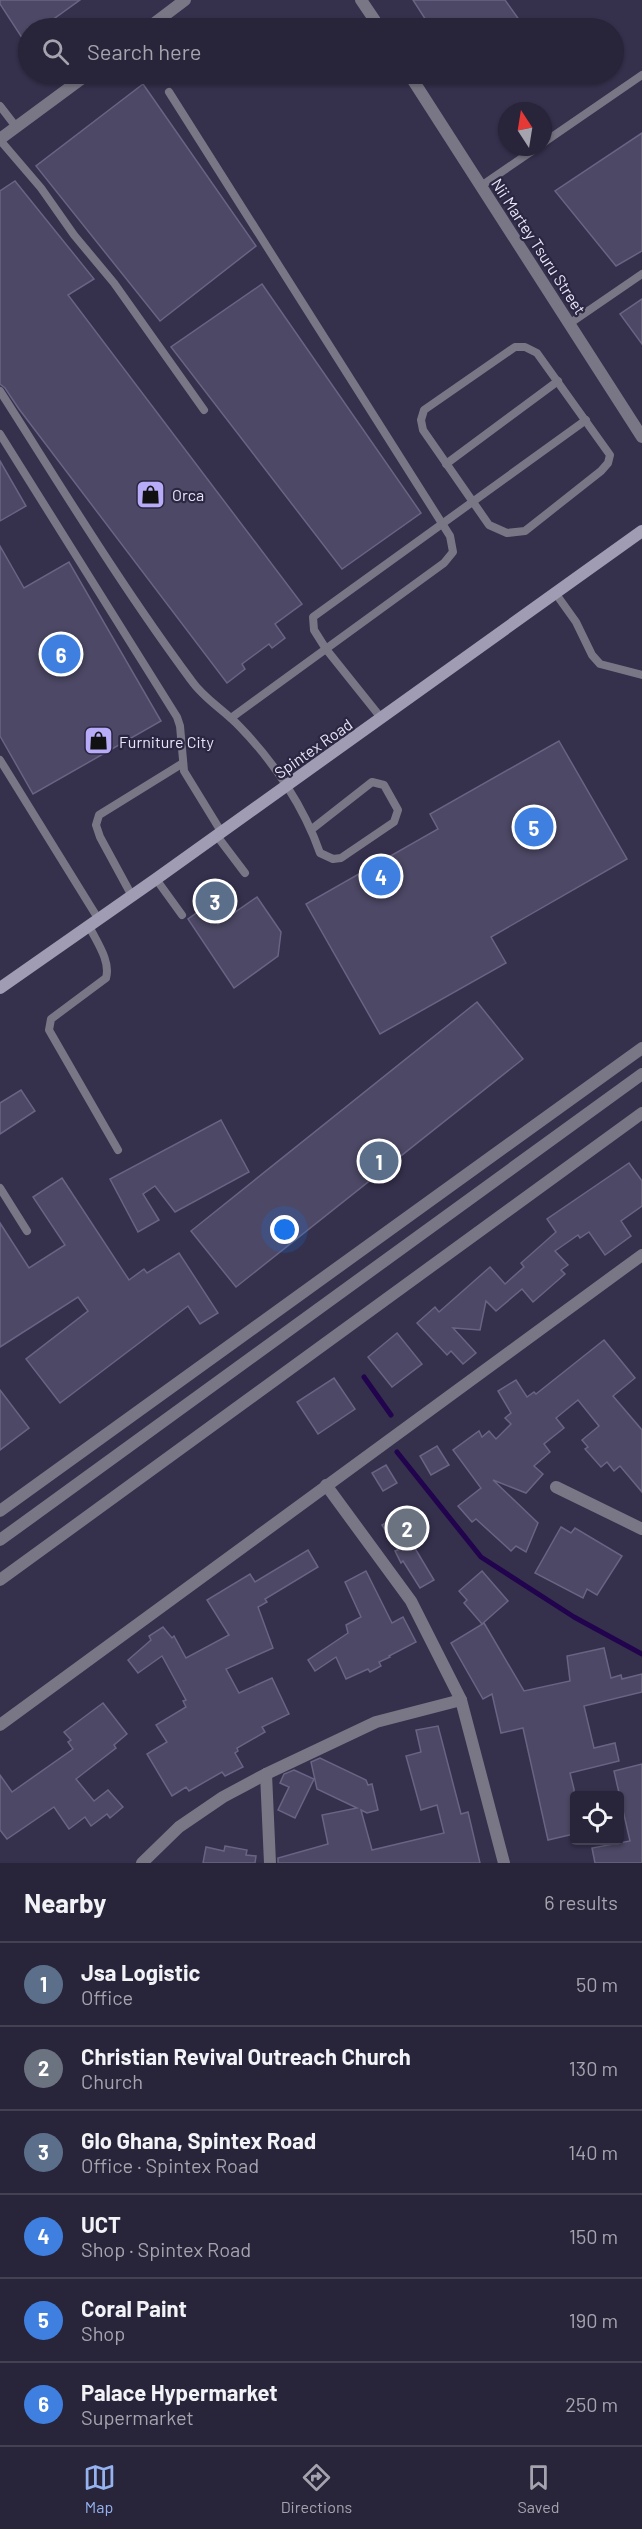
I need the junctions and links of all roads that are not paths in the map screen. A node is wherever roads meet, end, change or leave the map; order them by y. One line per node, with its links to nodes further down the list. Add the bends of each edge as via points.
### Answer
1 (185, 0): 3 (street)
2 (361, 0): 4 (street)
3 (161, 18)
4 (373, 18)
5 (642, 75): 11 (lane)
6 (75, 84): 10 (street)
7 (415, 84): 14 (street, Nii Martey Tsuru Street)
8 (169, 92): 25 (lane)
9 (0, 106): 10 (lane)
10 (17, 128): 12 (street)
11 (552, 138)
12 (0, 140): 19 (lane, via 114,283)
13 (525, 156): 14 (lane)
14 (481, 186): 16 (street, Nii Martey Tsuru Street)
15 (642, 274): 16 (lane)
16 (569, 324): 22 (street, Nii Martey Tsuru Street)
17 (558, 381): 20 (lane); 23 (lane); 23 (lane, via 537,353 515,347 424,410 423,430)
18 (0, 392): 30 (lane, via 186,673 206,698)
19 (204, 411)
20 (586, 420): 24 (lane); 24 (lane, via 607,448 609,463 525,531 507,533 489,525)
21 (0, 434): 33 (lane, via 177,717)
22 (642, 437)
23 (446, 464): 24 (lane)
24 (472, 502): 25 (lane)
25 (442, 524): 28 (lane, via 450,536 453,552 444,563); 28 (lane, via 313,617 314,630)
26 (642, 531): 27 (main road, Spintex Road)
27 (556, 594): 29 (lane, via 600,664); 31 (main road, Spintex Road)
28 (326, 649): 30 (lane); 31 (lane)
29 (642, 675)
30 (231, 718): 34 (lane)
31 (382, 719): 34 (main road, Spintex Road)
32 (0, 760): 41 (lane)
33 (183, 763): 36 (lane); 39 (lane, via 99,815 96,825 100,837)
34 (287, 786): 35 (lane); 36 (main road, Spintex Road)
35 (312, 829): 35 (lane, via 372,782 384,785 398,810 394,822 341,858 320,853)
36 (219, 834): 37 (lane); 38 (main road, Spintex Road)
37 (245, 873)
38 (156, 879): 39 (main road, Spintex Road); 40 (lane)
39 (132, 896): 41 (main road, Spintex Road)
40 (182, 915)
41 (94, 923): 42 (main road, Spintex Road); 46 (lane, via 108,970 106,978 51,1019 49,1030)
42 (0, 988)
43 (642, 1048): 52 (street)
44 (642, 1074): 54 (street)
45 (642, 1113): 55 (street)
46 (118, 1150)
47 (0, 1188): 48 (lane)
48 (27, 1231)
49 (642, 1256): 50 (street)
50 (326, 1485): 56 (street, via 411,1601); 57 (street)
51 (556, 1487): 53 (street)
52 (0, 1511)
53 (642, 1530)
54 (0, 1540)
55 (0, 1580)
56 (461, 1700): 58 (street, via 376,1722); 61 (street)
57 (0, 1725)
58 (266, 1774): 59 (street, via 179,1827); 60 (street)
59 (142, 1863)
60 (270, 1863)
61 (504, 1863)

